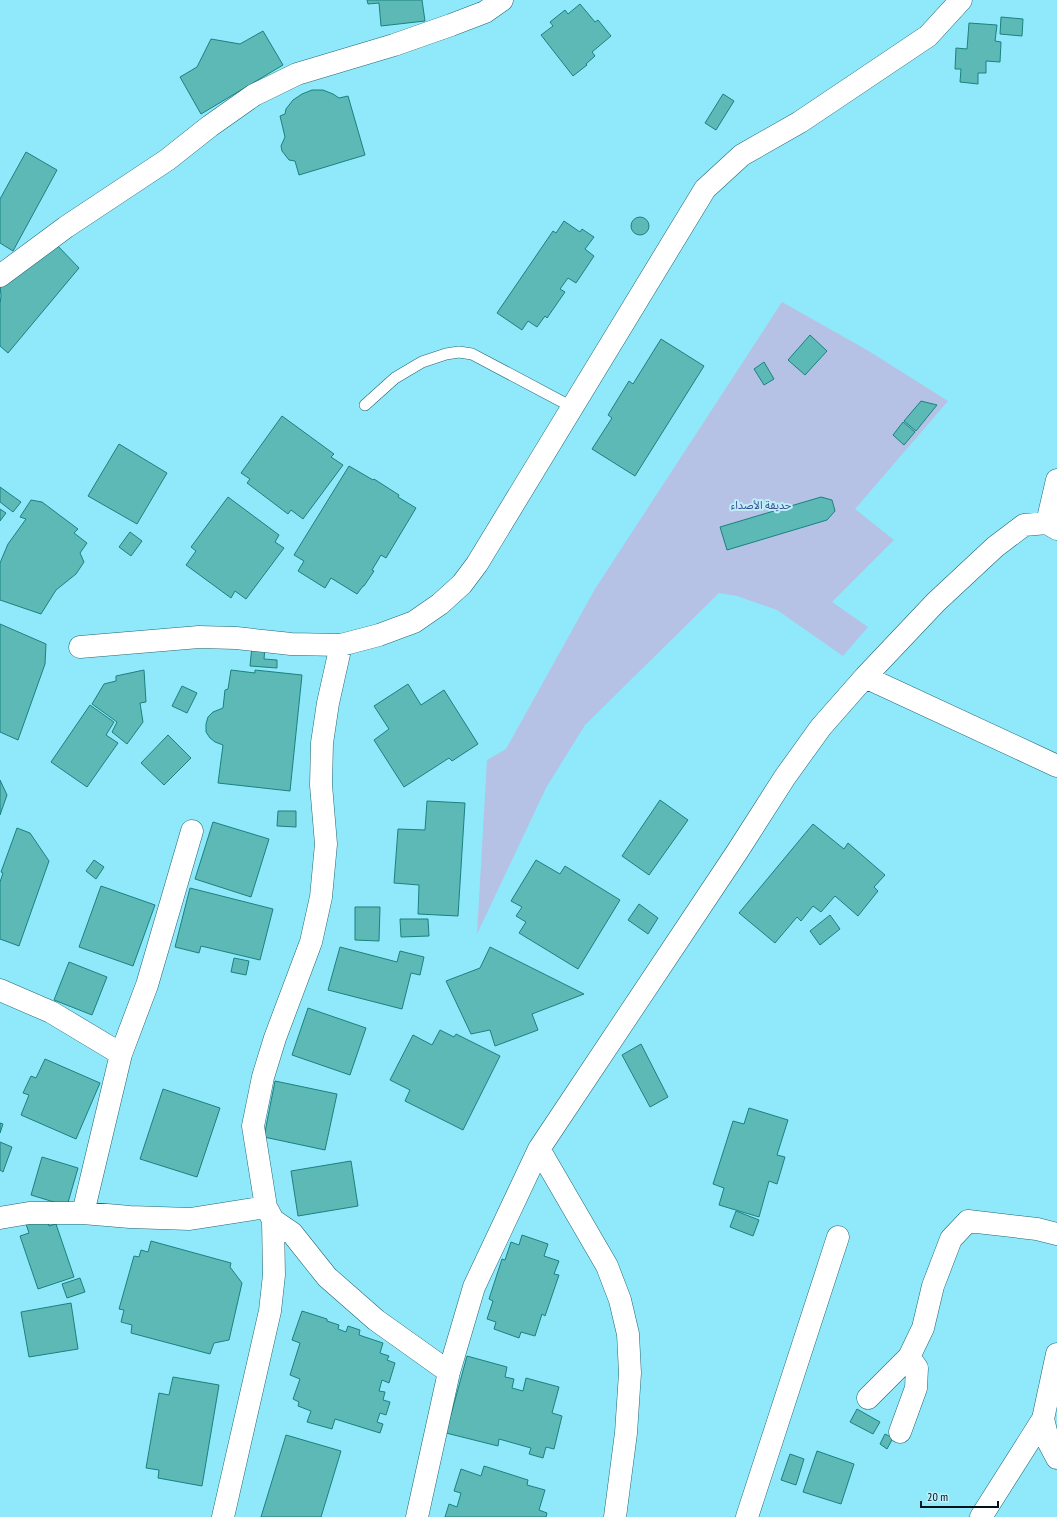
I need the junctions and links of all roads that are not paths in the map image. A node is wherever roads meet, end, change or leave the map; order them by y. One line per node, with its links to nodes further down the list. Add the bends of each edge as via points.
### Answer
1 (502, 0): 3 (street, via 485,12 451,26 297,74 254,95)
2 (961, 0): 5 (street, via 928,36 800,122 742,155 705,189)
3 (0, 276)
4 (365, 405): 5 (lane, via 395,378 422,362 459,352 472,354)
5 (572, 407): 8 (street, via 477,564 462,584 440,604 414,622 379,635)
6 (1057, 480): 7 (street)
7 (1052, 526): 10 (street, via 1024,524 995,547 936,602)
8 (342, 644): 9 (street, via 291,644 199,637); 17 (street, via 328,703 322,743 321,785 326,844 321,897 311,942 274,1038 253,1126)
9 (80, 647)
10 (865, 677): 11 (street); 15 (street, via 821,727 785,777)
11 (1057, 766)
12 (192, 831): 14 (street, via 147,985)
13 (0, 990): 14 (street, via 51,1012)
14 (121, 1054): 16 (street)
15 (539, 1149): 23 (street, via 474,1287); 30 (street, via 607,1266 620,1300 628,1334 630,1373 626,1433)
16 (82, 1213): 17 (street, via 130,1218 190,1219); 18 (street, via 29,1213)
17 (270, 1213): 23 (street, via 292,1233 327,1277 376,1320); 28 (street, via 274,1275 270,1311)
18 (0, 1218)
19 (1057, 1234): 22 (street, via 1037,1229 968,1222 951,1239 933,1286 922,1328)
20 (838, 1238): 31 (street)
21 (1057, 1354): 25 (street)
22 (909, 1356): 24 (street); 26 (street, via 917,1368 916,1388)
23 (449, 1372): 29 (street)
24 (868, 1398)
25 (1043, 1419): 27 (street, via 1049,1443); 32 (street)
26 (900, 1432)
27 (1057, 1458)
28 (223, 1517)
29 (417, 1517)
30 (615, 1517)
31 (747, 1517)
32 (980, 1517)

